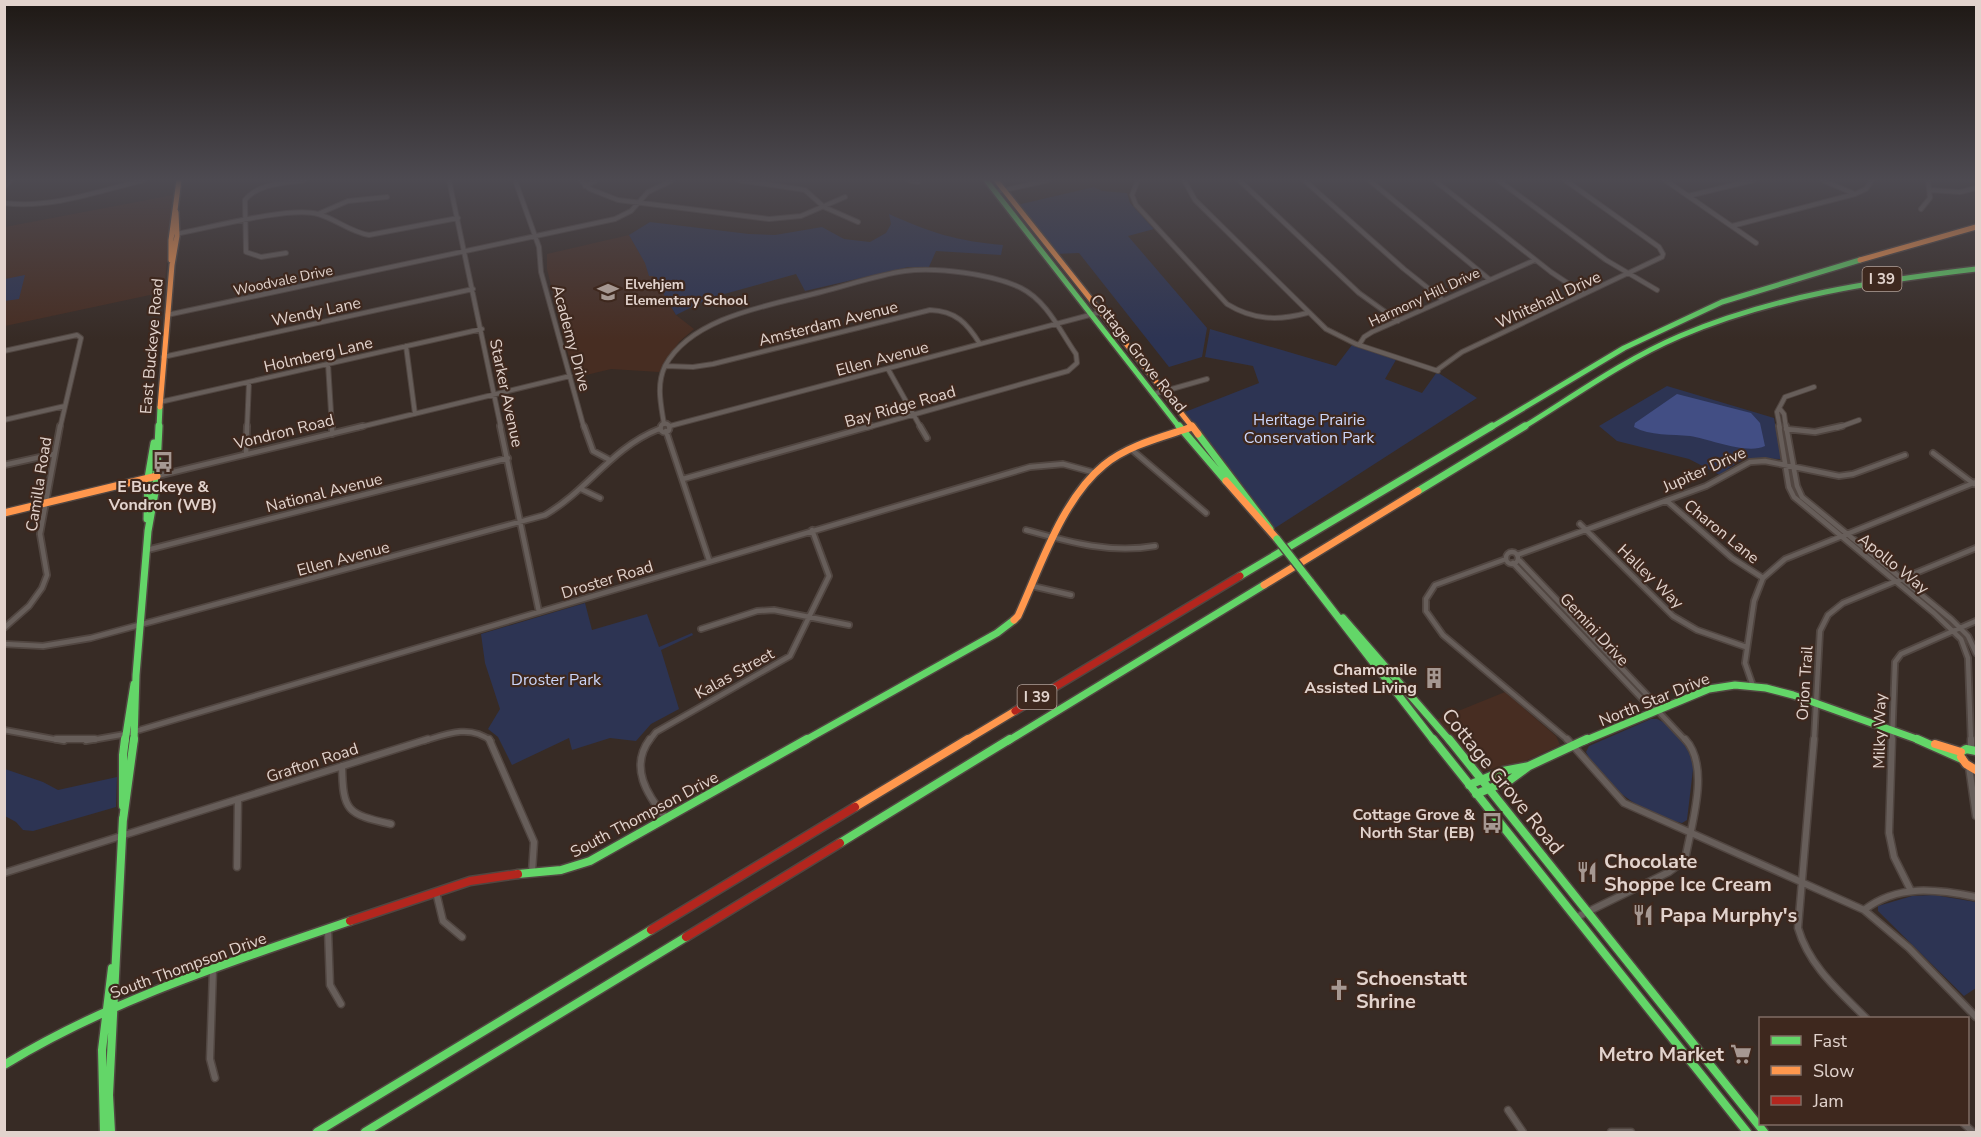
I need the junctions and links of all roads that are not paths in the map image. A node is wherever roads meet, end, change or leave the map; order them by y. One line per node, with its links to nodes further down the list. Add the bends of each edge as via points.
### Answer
1 (183, 233): 20 (street)
2 (244, 233): 23 (street, via 244,249 249,254 261,257)
3 (358, 233): 4 (street)
4 (387, 233)
5 (461, 233): 24 (street, Starker Avenue)
6 (535, 233): 21 (street, Academy Drive)
7 (553, 233): 21 (street, Woodvale Drive)
8 (1028, 233): 36 (main road, Cottage Grove Road)
9 (1038, 233): 33 (main road, Cottage Grove Road)
10 (1162, 233): 34 (street, via 1227,304 1246,315 1265,319)
11 (1228, 233): 34 (street)
12 (1295, 233): 37 (street, via 1359,293)
13 (1364, 233): 32 (street)
14 (1434, 233): 28 (street)
15 (1501, 233): 25 (street)
16 (1570, 233): 27 (street)
17 (1639, 233): 27 (street, Whitehall Drive, via 1663,254)
18 (1742, 233): 22 (street)
19 (1951, 233): 181 (main road, I 39, via 1722,302 1616,353)
20 (174, 235): 35 (main road, East Buckeye Road)
21 (536, 237): 24 (street, Woodvale Drive); 48 (street, Academy Drive, via 541,272)
22 (1756, 243)
23 (285, 253)
24 (465, 253): 29 (street, Starker Avenue); 35 (street, Woodvale Drive)
25 (1535, 260): 28 (street, Harmony Hill Drive); 31 (street)
26 (1977, 269): 182 (main road, I 39, via 1868,281 1789,299 1715,323 1640,356)
27 (1629, 273): 30 (street); 31 (street, Whitehall Drive)
28 (1490, 279): 32 (street, Harmony Hill Drive)
29 (473, 289): 39 (street, Starker Avenue); 44 (street, Wendy Lane)
30 (1657, 290)
31 (1585, 294): 41 (street, Whitehall Drive, via 1462,352 1438,371)
32 (1443, 300): 37 (street, Harmony Hill Drive)
33 (1101, 312): 36 (street, Ellen Avenue); 52 (main road, Cottage Grove Road)
34 (1307, 313): 41 (street, via 1326,329)
35 (167, 315): 44 (main road, East Buckeye Road)
36 (1092, 315): 38 (street, Ellen Avenue); 54 (main road, Cottage Grove Road)
37 (1398, 321): 41 (street, Harmony Hill Drive, via 1364,337)
38 (1055, 324): 40 (street, Ellen Avenue); 46 (street, via 1030,293 1011,283 933,271 906,271 731,315 689,339); 59 (street, Bay Ridge Road, via 1076,354 1077,363 1071,370)
39 (482, 329): 42 (street, Holmberg Lane); 53 (street, Starker Avenue)
40 (980, 344): 46 (street, Amsterdam Avenue, via 961,317 944,310 930,310 713,364); 47 (street, Ellen Avenue)
41 (1359, 345)
42 (406, 346): 45 (street, Holmberg Lane); 58 (street)
43 (4, 351): 56 (street, Camilla Road, via 75,335 81,338)
44 (163, 357): 55 (main road, East Buckeye Road)
45 (328, 364): 50 (street, Holmberg Lane); 71 (street)
46 (666, 366): 62 (street, via 658,389 658,410)
47 (888, 369): 59 (street); 63 (street, Ellen Avenue)
48 (570, 376): 53 (street, Vondron Road); 79 (street, Academy Drive, via 591,449)
49 (1207, 379): 52 (street)
50 (249, 382): 55 (street, Holmberg Lane); 76 (street)
51 (1814, 387): 57 (street, via 1785,397)
52 (1163, 391): 54 (street); 64 (main road, Cottage Grove Road)
53 (495, 394): 58 (street, Vondron Road); 78 (street, Starker Avenue)
54 (1154, 394): 69 (main road, Cottage Grove Road)
55 (160, 402): 66 (main road, East Buckeye Road)
56 (65, 406): 60 (street); 75 (street, Camilla Road)
57 (1780, 409): 65 (street, Apollo Way); 68 (street, Apollo Way)
58 (415, 414): 71 (street, Vondron Road)
59 (914, 415): 72 (street); 86 (street, Bay Ridge Road)
60 (4, 420)
61 (1859, 420): 68 (street, via 1821,433)
62 (664, 424): 63 (street); 67 (street)
63 (670, 426): 70 (street)
64 (1192, 427): 69 (main road, South Thompson Drive); 103 (main road, Cottage Grove Road)
65 (1780, 427): 68 (street); 81 (street, Apollo Way)
66 (158, 429): 84 (main road, East Buckeye Road); 85 (main road, East Buckeye Road)
67 (659, 429): 70 (street); 79 (street, Ellen Avenue, via 633,439)
68 (1787, 429): 82 (street, Apollo Way)
69 (1182, 430): 73 (main road, South Thompson Drive); 103 (main road, Cottage Grove Road)
70 (666, 431): 86 (street)
71 (332, 434): 76 (street, Vondron Road)
72 (927, 438)
73 (1131, 449): 83 (main road, South Thompson Drive); 93 (street)
74 (1933, 453): 87 (street)
75 (54, 454): 80 (street); 91 (street, Camilla Road)
76 (246, 454): 84 (street, Vondron Road)
77 (1905, 455): 82 (street, Jupiter Drive, via 1839,476)
78 (508, 458): 94 (street, Starker Avenue); 106 (street, National Avenue)
79 (608, 459): 88 (street, Ellen Avenue)
80 (4, 465)
81 (1786, 465): 82 (street, Jupiter Drive); 90 (street, Jupiter Drive, via 1750,462 1713,483); 101 (street, Apollo Way, via 1794,497)
82 (1794, 467): 100 (street, Apollo Way, via 1802,497)
83 (1096, 473): 96 (street, Droster Road, via 1048,462); 102 (main road, South Thompson Drive, via 1082,487)
84 (157, 476): 85 (main road, Vondron Road); 99 (main road, East Buckeye Road)
85 (148, 478): 91 (main road, Vondron Road); 99 (main road, East Buckeye Road)
86 (682, 479): 108 (street)
87 (1976, 484): 100 (street)
88 (581, 489): 89 (street); 94 (street, Ellen Avenue, via 552,512)
89 (600, 498)
90 (1667, 501): 98 (street, Jupiter Drive); 111 (street, Charon Lane, via 1732,558)
91 (45, 503): 92 (main road, Vondron Road); 122 (street, Camilla Road, via 40,534 46,562 45,582 29,606)
92 (4, 513)
93 (1206, 513)
94 (521, 522): 117 (street, Starker Avenue); 121 (street, Ellen Avenue)
95 (1580, 524): 98 (street, Halley Way)
96 (812, 530): 108 (street, Droster Road); 118 (street, Kalas Street, via 829,576)
97 (1026, 530): 102 (street)
98 (1587, 530): 107 (street, Jupiter Drive); 127 (street, Halley Way, via 1673,615 1697,630)
99 (148, 531): 106 (main road, East Buckeye Road)
100 (1847, 535): 101 (street); 112 (street, Apollo Way)
101 (1840, 537): 111 (street, via 1785,559); 113 (street, Apollo Way)
102 (1055, 538): 104 (street, via 1106,550); 114 (main road, South Thompson Drive)
103 (1277, 539): 116 (main road, Cottage Grove Road, bridge)
104 (1155, 546)
105 (1977, 548): 112 (street, Orion Trail)
106 (147, 550): 121 (main road, East Buckeye Road)
107 (1518, 558): 109 (street, via 1509,553); 110 (street); 132 (street, Gemini Drive)
108 (709, 560): 117 (street, Droster Road)
109 (1506, 560): 110 (street); 137 (street, via 1435,585 1424,601 1426,611 1443,635)
110 (1513, 563): 132 (street, Gemini Drive, via 1644,701)
111 (1763, 578): 127 (street, via 1754,601)
112 (1903, 579): 113 (street, Orion Trail); 123 (street, Apollo Way)
113 (1896, 582): 125 (street, Apollo Way); 131 (street, Orion Trail, via 1843,603 1828,615 1820,631)
114 (1032, 586): 115 (street); 150 (main road, South Thompson Drive, via 1018,616 997,633)
115 (1071, 596)
116 (1323, 596): 143 (main road, Cottage Grove Road, via 1403,683); 144 (main road, Cottage Grove Road)
117 (538, 612): 135 (street, Droster Road)
118 (810, 617): 120 (street); 124 (street, via 766,610); 150 (street, Kalas Street, via 785,660 656,732 647,742 639,760 640,773)
119 (1977, 621): 123 (street, Milky Way)
120 (849, 625)
121 (140, 626): 126 (street, Ellen Avenue, via 57,645); 129 (main road, East Buckeye Road)
122 (4, 628)
123 (1960, 628): 125 (street, Milky Way); 128 (street, Apollo Way)
124 (701, 629)
125 (1954, 631): 134 (street, Milky Way, via 1896,659); 138 (street, Apollo Way, via 1965,644 1968,657)
126 (4, 644)
127 (1746, 647): 130 (street, via 1745,663)
128 (1977, 653)
129 (136, 675): 135 (main road, East Buckeye Road); 136 (main road, East Buckeye Road)
130 (1753, 686): 131 (main road, North Star Drive); 132 (main road, North Star Drive, via 1709,689)
131 (1817, 704): 134 (main road, North Star Drive); 158 (street, Orion Trail)
132 (1658, 711): 137 (main road, North Star Drive); 153 (street, Gemini Drive, via 1697,757 1699,776)
133 (4, 730): 136 (street, Droster Road, via 64,741)
134 (1893, 730): 139 (main road, North Star Drive); 159 (street, Milky Way, via 1890,844)
135 (135, 731): 136 (street, Droster Road); 151 (main road, East Buckeye Road)
136 (126, 734): 151 (main road, East Buckeye Road)
137 (1574, 745): 141 (main road, North Star Drive); 153 (street, via 1624,803)
138 (1974, 750): 139 (main road)
139 (1961, 755): 142 (main road, North Star Drive)
140 (342, 766): 148 (street, Grafton Road); 152 (street, via 342,795 349,810 362,818); 157 (street, Grafton Road, via 449,733 468,731 485,735 492,742 534,842)
141 (1529, 766): 143 (main road, North Star Drive); 145 (main road, North Star Drive)
142 (1973, 768): 147 (street, via 1971,783)
143 (1481, 780): 144 (main road, North Star Drive); 145 (main road, Cottage Grove Road)
144 (1469, 785): 146 (main road, Cottage Grove Road)
145 (1489, 789): 146 (main road, North Star Drive); 163 (main road, Cottage Grove Road)
146 (1476, 794): 164 (main road, Cottage Grove Road)
147 (1976, 795): 149 (street)
148 (238, 799): 154 (street, Grafton Road); 155 (street)
149 (1977, 816)
150 (666, 818): 157 (main road, South Thompson Drive, via 581,865)
151 (123, 820): 154 (main road, East Buckeye Road)
152 (391, 824)
153 (1691, 832): 158 (street); 163 (street, Gemini Drive, via 1680,866)
154 (123, 835): 156 (street, Grafton Road); 167 (main road, East Buckeye Road)
155 (237, 867)
156 (4, 873)
157 (532, 874): 160 (main road, South Thompson Drive, via 486,877)
158 (1802, 880): 162 (street); 172 (street, Orion Trail, via 1798,928 1804,947)
159 (1910, 888): 161 (street); 162 (street, via 1877,899)
160 (436, 892): 165 (main road, South Thompson Drive); 166 (street, via 443,921)
161 (1977, 897)
162 (1864, 910): 173 (street, via 1909,948)
163 (1588, 912): 164 (street, Gemini Drive); 175 (main road, Cottage Grove Road)
164 (1575, 918): 174 (main road, Cottage Grove Road)
165 (328, 930): 168 (main road, South Thompson Drive); 169 (street, via 330,985)
166 (462, 937)
167 (116, 946): 170 (main road, East Buckeye Road); 171 (main road, East Buckeye Road)
168 (213, 970): 170 (main road, South Thompson Drive); 177 (street, via 210,1059)
169 (341, 1004)
170 (114, 1005): 171 (main road, South Thompson Drive); 180 (main road, East Buckeye Road)
171 (105, 1009): 176 (main road, South Thompson Drive); 179 (main road, East Buckeye Road, via 100,1073)
172 (1865, 1017)
173 (1977, 1017)
174 (1674, 1042): 175 (street); 186 (main road, Cottage Grove Road)
175 (1693, 1044): 187 (main road, Cottage Grove Road)
176 (4, 1065)
177 (215, 1078)
178 (1508, 1110): 183 (street)
179 (104, 1132)
180 (111, 1132)
181 (317, 1132)
182 (365, 1132)
183 (1523, 1132)
184 (1611, 1132): 185 (street)
185 (1631, 1132)
186 (1748, 1132)
187 (1764, 1132)

